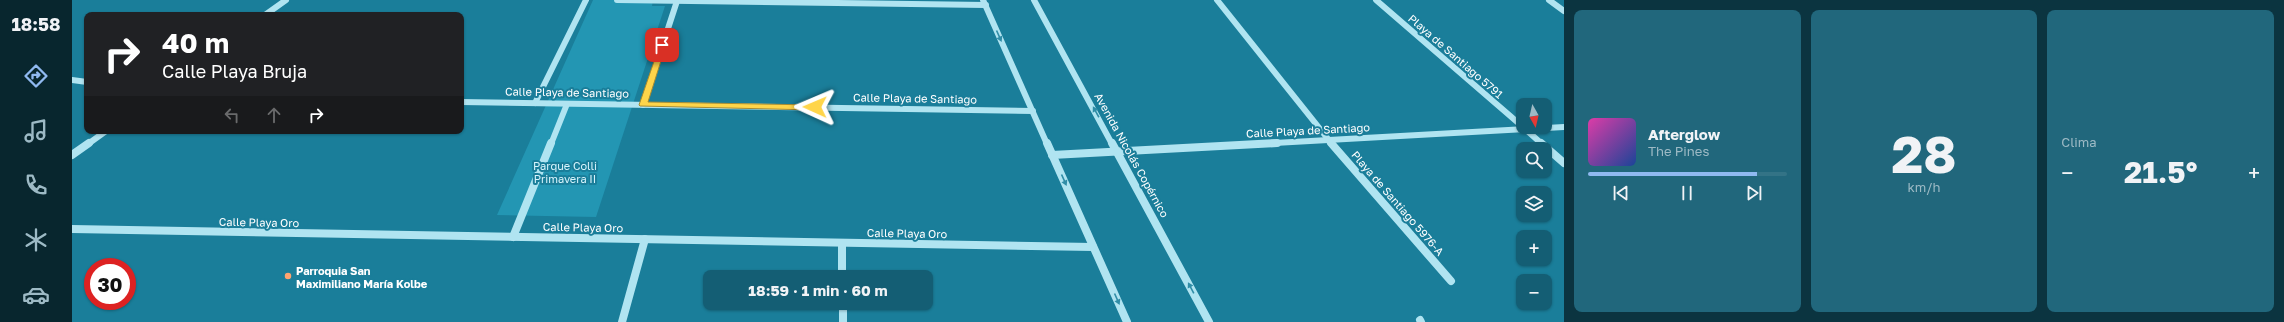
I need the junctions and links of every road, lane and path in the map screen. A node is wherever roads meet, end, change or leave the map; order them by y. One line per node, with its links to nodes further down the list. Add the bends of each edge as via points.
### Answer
1 (286, 0): 11 (street)
2 (586, 0): 15 (street)
3 (618, 0): 8 (street)
4 (1034, 0): 26 (street, Avenida Nicolás Copérnico, one-way to 4)
5 (1217, 0): 25 (street, Playa de Santiago 5976-A)
6 (1376, 0): 19 (street, Playa de Santiago 5791)
7 (1548, 0): 10 (street)
8 (677, 1): 9 (street); 17 (street)
9 (984, 3): 18 (street, one-way to 18)
10 (1564, 11)
11 (269, 12)
12 (72, 80): 13 (street)
13 (84, 82)
14 (464, 102): 15 (street, Calle Playa de Santiago)
15 (535, 103): 16 (street, Calle Playa de Santiago)
16 (567, 104): 17 (street, Calle Playa de Santiago); 31 (street)
17 (643, 105): 18 (street, Calle Playa de Santiago)
18 (1033, 111): 27 (street)
19 (1516, 121)
20 (1552, 127): 21 (street, Calle Playa de Santiago)
21 (1564, 127)
22 (1516, 128): 25 (street, Calle Playa de Santiago)
23 (102, 134): 28 (street)
24 (1531, 134): 29 (street, Playa de Santiago 5791)
25 (1329, 140): 26 (street, Calle Playa de Santiago); 36 (street, Playa de Santiago 5976-A)
26 (1118, 151): 27 (street, Calle Playa de Santiago); 41 (street, Avenida Nicolás Copérnico, one-way to 26)
27 (1052, 155): 34 (street, one-way to 34)
28 (72, 156)
29 (1564, 163)
30 (72, 229): 31 (street, Calle Playa Oro)
31 (513, 237): 32 (street, Calle Playa Oro)
32 (645, 239): 33 (street, Calle Playa Oro); 38 (street)
33 (842, 243): 34 (street, Calle Playa Oro); 35 (street)
34 (1093, 247): 40 (street, one-way to 40)
35 (842, 270)
36 (1451, 281)
37 (843, 310): 39 (street)
38 (622, 322)
39 (843, 322)
40 (1127, 322)
41 (1210, 322)

